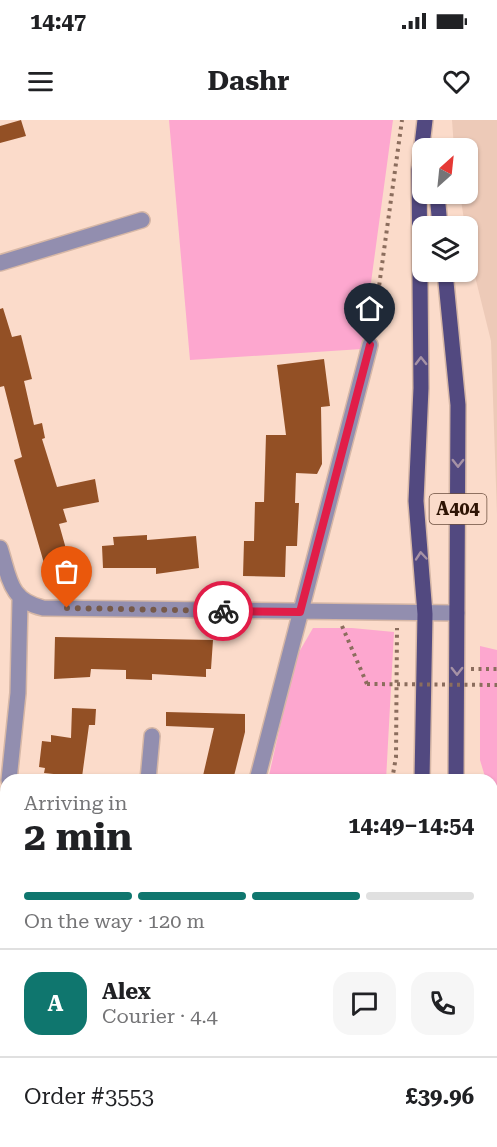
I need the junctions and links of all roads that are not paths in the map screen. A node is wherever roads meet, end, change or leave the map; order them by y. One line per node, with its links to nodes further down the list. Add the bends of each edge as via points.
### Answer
1 (425, 122): 2 (main road, A404); 11 (main road, A404, one-way to 1, via 416,501 421,388 419,170)
2 (428, 138)
3 (142, 220): 4 (street)
4 (0, 263)
5 (446, 282): 10 (main road, A404, one-way to 10, via 458,405)
6 (370, 345): 9 (street)
7 (0, 548): 8 (street)
8 (20, 600): 9 (street, via 43,608); 13 (street, via 18,693)
9 (300, 612): 11 (street); 15 (street)
10 (458, 613): 11 (street); 17 (main road, A404, one-way to 17)
11 (425, 614): 16 (main road, A404)
12 (152, 736): 14 (street)
13 (10, 774)
14 (149, 774)
15 (259, 774)
16 (422, 774)
17 (456, 774)

